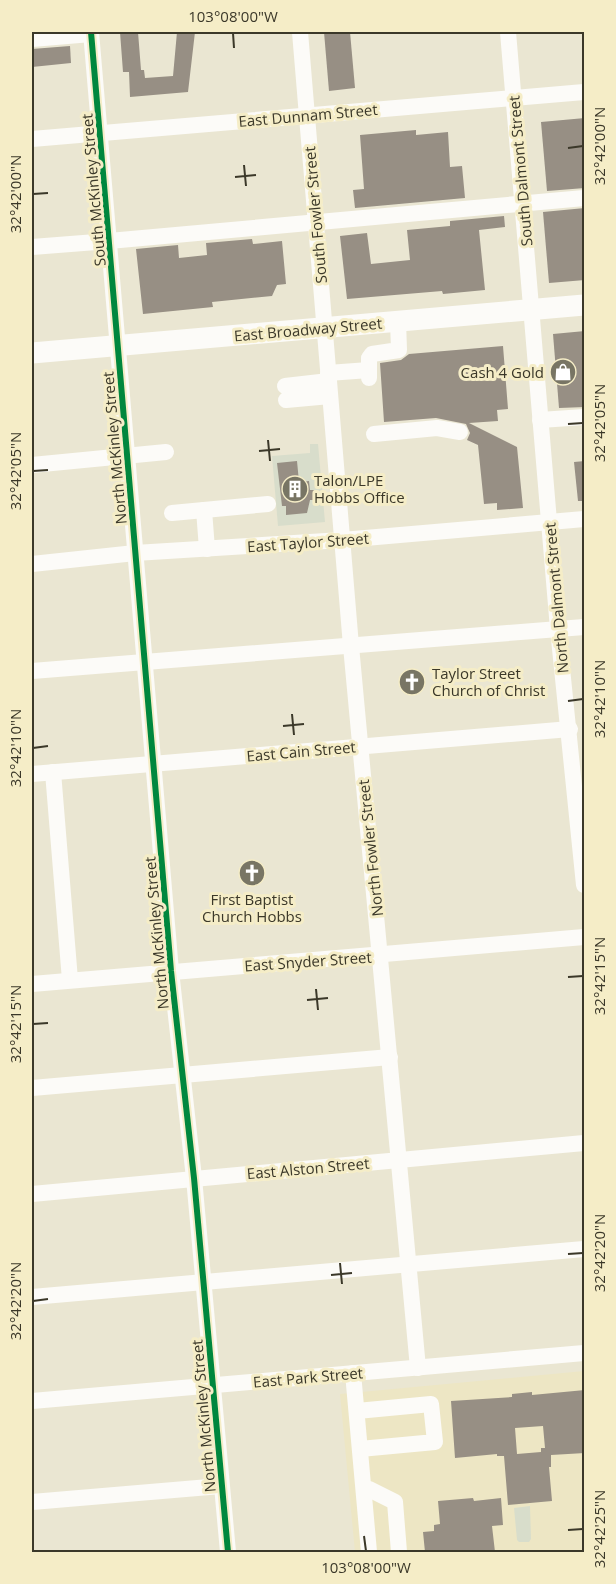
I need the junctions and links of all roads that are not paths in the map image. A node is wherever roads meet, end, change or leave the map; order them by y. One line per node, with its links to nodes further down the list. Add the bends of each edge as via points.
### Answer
1 (300, 32): 7 (street, South Fowler Street)
2 (508, 32): 6 (street, South Dalmont Street)
3 (91, 33): 4 (street); 8 (street, South McKinley Street)
4 (32, 39)
5 (585, 92): 6 (street, East Dunnam Street)
6 (513, 98): 7 (street, East Dunnam Street); 11 (street, South Dalmont Street)
7 (307, 116): 8 (street, East Dunnam Street); 12 (street, South Fowler Street)
8 (100, 133): 9 (street, East Dunnam Street); 13 (street, South McKinley Street)
9 (32, 139)
10 (585, 198): 11 (street)
11 (522, 203): 12 (street); 16 (street, South Dalmont Street)
12 (315, 223): 13 (street); 18 (street, South Fowler Street)
13 (109, 241): 14 (street); 19 (street, South McKinley Street)
14 (32, 247)
15 (585, 305): 16 (main road, East Broadway Street)
16 (531, 310): 17 (main road, East Broadway Street); 24 (street, North Dalmont Street)
17 (398, 321): 18 (main road, East Broadway Street); 21 (street, via 399,350 372,354 369,374)
18 (324, 327): 19 (main road, East Broadway Street); 21 (street, North Fowler Street)
19 (118, 346): 20 (main road, East Broadway Street); 28 (street, North McKinley Street)
20 (32, 353)
21 (329, 384): 22 (street); 35 (street, North Fowler Street)
22 (286, 394)
23 (585, 417): 24 (street)
24 (540, 420): 34 (street, North Dalmont Street)
25 (460, 432): 26 (street, via 437,428)
26 (374, 434)
27 (166, 452): 28 (street)
28 (127, 456): 29 (street); 37 (street, North McKinley Street)
29 (32, 465)
30 (268, 504): 31 (street)
31 (204, 510): 32 (street); 36 (street)
32 (172, 513)
33 (585, 519): 34 (street, East Taylor Street)
34 (549, 522): 35 (street, East Taylor Street); 40 (street, North Dalmont Street)
35 (342, 540): 36 (street, East Taylor Street); 41 (street, North Fowler Street)
36 (207, 549): 37 (street, East Taylor Street)
37 (135, 553): 38 (street, East Taylor Street); 42 (street, North McKinley Street)
38 (32, 564)
39 (585, 627): 40 (street)
40 (558, 629): 41 (street); 44 (street, North Dalmont Street)
41 (351, 645): 42 (street); 45 (street, North Fowler Street)
42 (144, 662): 43 (street); 46 (street, North McKinley Street)
43 (32, 670)
44 (570, 729): 45 (street, East Cain Street); 49 (street, North Dalmont Street)
45 (361, 746): 46 (street, East Cain Street); 51 (street, North Fowler Street)
46 (153, 763): 47 (street, East Cain Street); 52 (street, North McKinley Street)
47 (53, 772): 48 (street, East Cain Street); 53 (street)
48 (32, 774)
49 (585, 885)
50 (585, 937): 51 (street, East Snyder Street)
51 (381, 955): 52 (street, East Snyder Street); 55 (street, North Fowler Street)
52 (171, 971): 53 (street, East Snyder Street); 56 (street, North McKinley Street)
53 (70, 980): 54 (street, East Snyder Street)
54 (32, 984)
55 (390, 1057): 56 (street); 59 (street, North Fowler Street)
56 (183, 1076): 57 (street); 60 (street, North McKinley Street)
57 (32, 1088)
58 (585, 1143): 59 (street, East Alston Street)
59 (399, 1160): 60 (street, East Alston Street); 63 (street, North Fowler Street)
60 (194, 1178): 61 (street, East Alston Street); 64 (street, North McKinley Street)
61 (32, 1194)
62 (585, 1249): 63 (street)
63 (408, 1263): 64 (street); 67 (street, North Fowler Street)
64 (202, 1281): 65 (street); 69 (street, North McKinley Street)
65 (32, 1297)
66 (585, 1353): 67 (street, East Park Street)
67 (418, 1368): 68 (street, East Park Street)
68 (353, 1373): 69 (street, East Park Street); 71 (street)
69 (212, 1385): 70 (street, East Park Street); 73 (street, North McKinley Street)
70 (32, 1401)
71 (357, 1411): 72 (street); 72 (street, via 431,1404 435,1442)
72 (360, 1449): 74 (street)
73 (221, 1486): 75 (street); 76 (street, North McKinley Street)
74 (364, 1490): 77 (street); 78 (street, via 395,1502)
75 (32, 1502)
76 (228, 1552)
77 (369, 1552)
78 (399, 1552)

